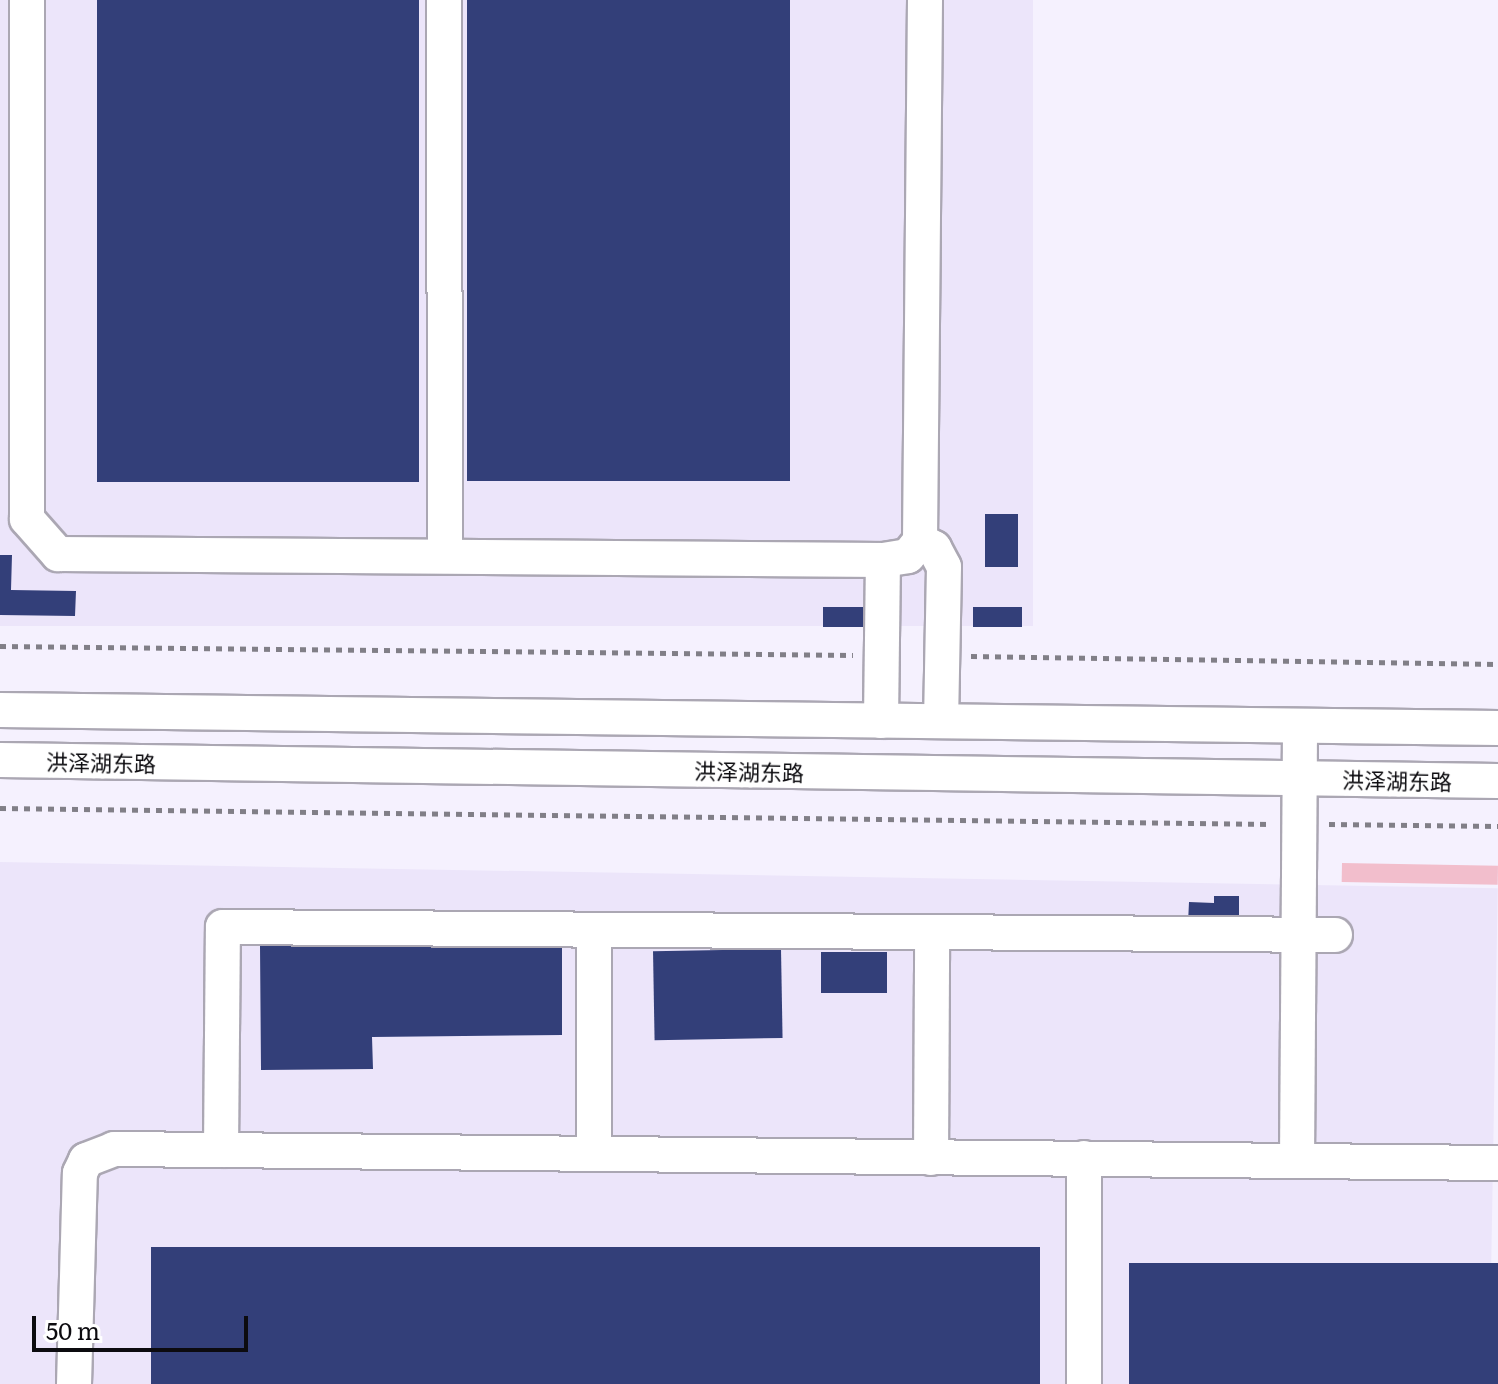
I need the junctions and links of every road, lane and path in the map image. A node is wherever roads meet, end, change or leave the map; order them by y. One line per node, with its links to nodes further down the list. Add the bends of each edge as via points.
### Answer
1 (27, 0): 5 (street, via 27,519 58,554)
2 (444, 0): 5 (street)
3 (925, 0): 4 (street)
4 (920, 541): 6 (street, via 908,556); 9 (street, via 934,548 944,567)
5 (445, 554): 6 (street)
6 (883, 560): 8 (street)
7 (0, 646): 8 (path)
8 (881, 655): 12 (street)
9 (942, 656): 10 (path); 13 (street)
10 (1498, 664)
11 (0, 710): 12 (street)
12 (881, 721): 13 (street)
13 (941, 721): 14 (street)
14 (1300, 726): 15 (street); 17 (street)
15 (1498, 728)
16 (0, 760): 17 (street, 洪泽湖东路)
17 (1299, 779): 18 (street, 洪泽湖东路); 20 (street)
18 (1498, 781)
19 (0, 808): 20 (path)
20 (1299, 824): 21 (path); 24 (street)
21 (1498, 826)
22 (594, 930): 23 (street); 26 (street, via 223,927); 27 (street)
23 (932, 932): 24 (street); 28 (street)
24 (1298, 934): 25 (street); 30 (street)
25 (1335, 935)
26 (221, 1150): 27 (street); 32 (street, via 114,1149 86,1160 78,1186)
27 (594, 1154): 28 (street)
28 (931, 1158): 29 (street)
29 (1084, 1158): 30 (street); 33 (street)
30 (1297, 1161): 31 (street)
31 (1498, 1163)
32 (74, 1384)
33 (1084, 1384)

